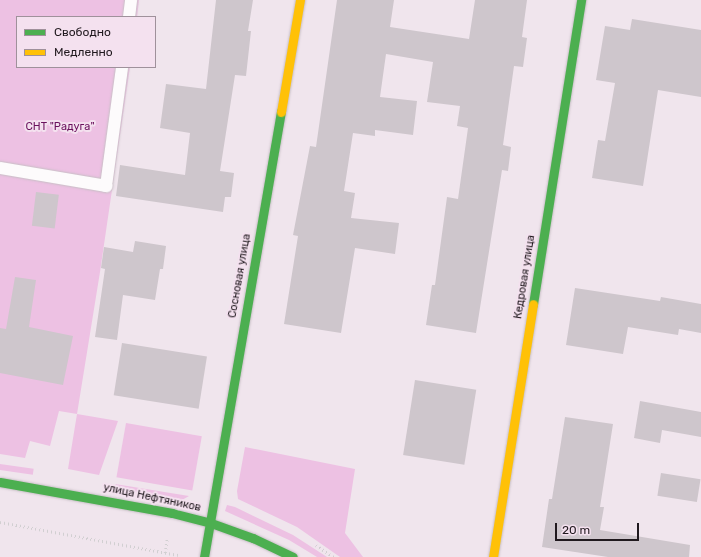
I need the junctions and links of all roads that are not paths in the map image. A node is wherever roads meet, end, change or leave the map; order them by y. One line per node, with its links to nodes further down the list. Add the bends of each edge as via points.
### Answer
1 (131, 0): 4 (lane)
2 (300, 0): 8 (street, Сосновая улица)
3 (581, 0): 11 (street, Кедровая улица)
4 (129, 16)
5 (122, 68): 6 (lane, via 106,186)
6 (0, 168)
7 (0, 482): 8 (street, улица Нефтяников, via 172,513)
8 (211, 523): 9 (street, Сосновая улица); 10 (street, улица Нефтяников, via 254,538)
9 (204, 557)
10 (293, 557)
11 (493, 557)

